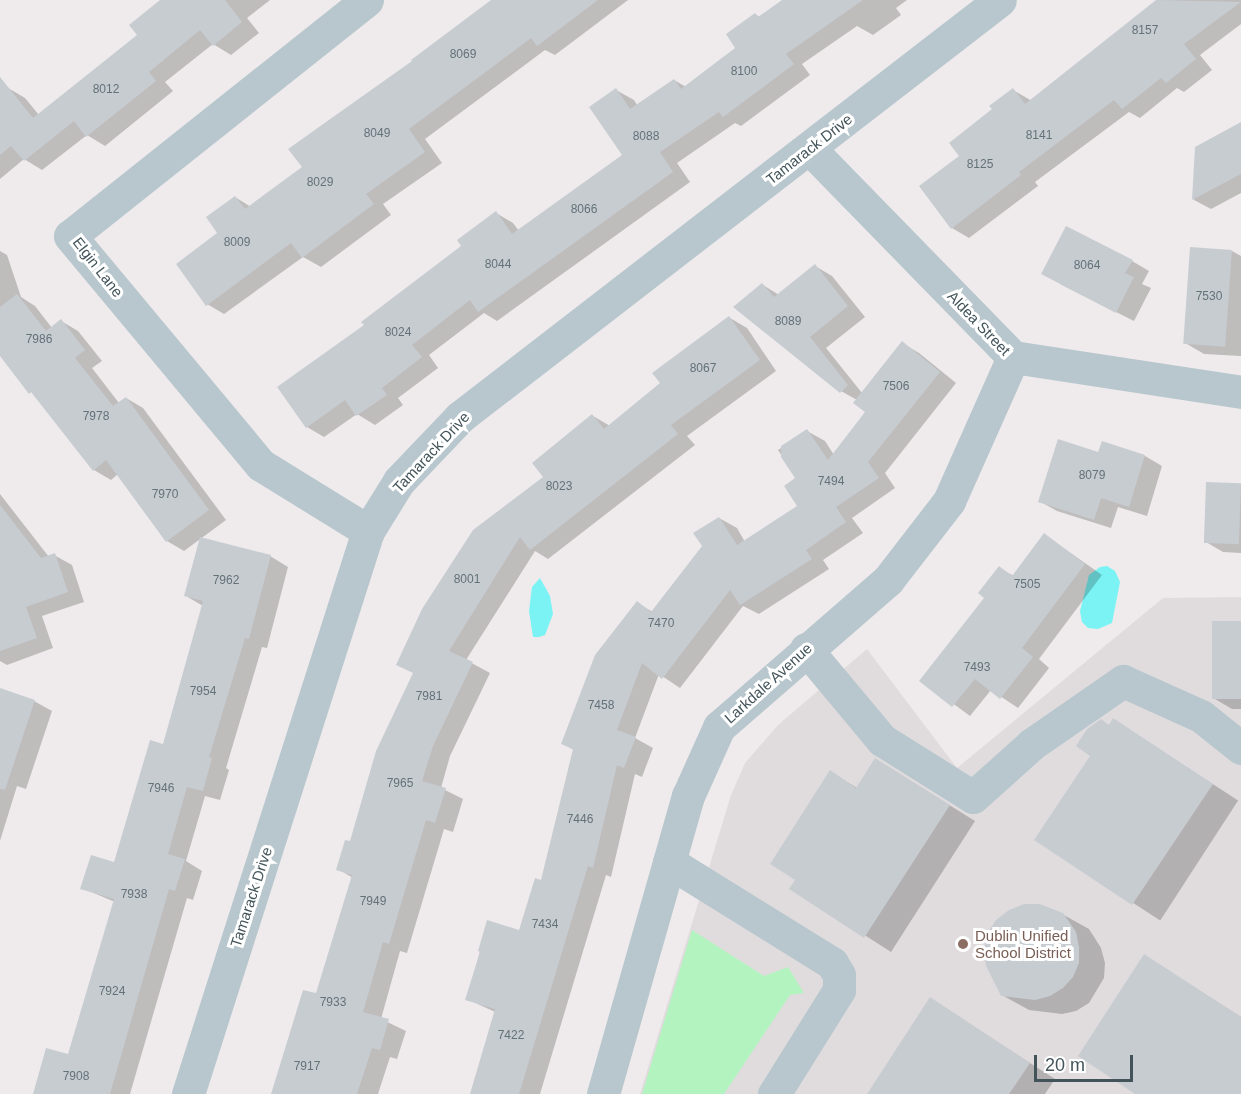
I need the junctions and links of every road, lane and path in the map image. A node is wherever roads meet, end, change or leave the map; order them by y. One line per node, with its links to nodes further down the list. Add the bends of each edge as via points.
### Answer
1 (367, 0): 6 (street, Elgin Lane, via 70,236 261,465)
2 (1000, 0): 3 (street, Tamarack Drive)
3 (810, 149): 4 (street, Aldea Street); 6 (street, Tamarack Drive, via 460,417 399,481)
4 (1013, 357): 5 (street, Aldea Street); 7 (street, Larkdale Avenue, via 949,501 888,580)
5 (1241, 392)
6 (368, 531): 10 (street, Tamarack Drive)
7 (806, 649): 8 (street, via 882,740 974,796 1032,744 1123,681 1201,716); 9 (street, Larkdale Avenue, via 719,727 688,796)
8 (1241, 748)
9 (669, 862): 11 (street, Larkdale Avenue); 12 (street, via 832,963 839,975 839,990)
10 (188, 1094)
11 (603, 1094)
12 (774, 1094)

